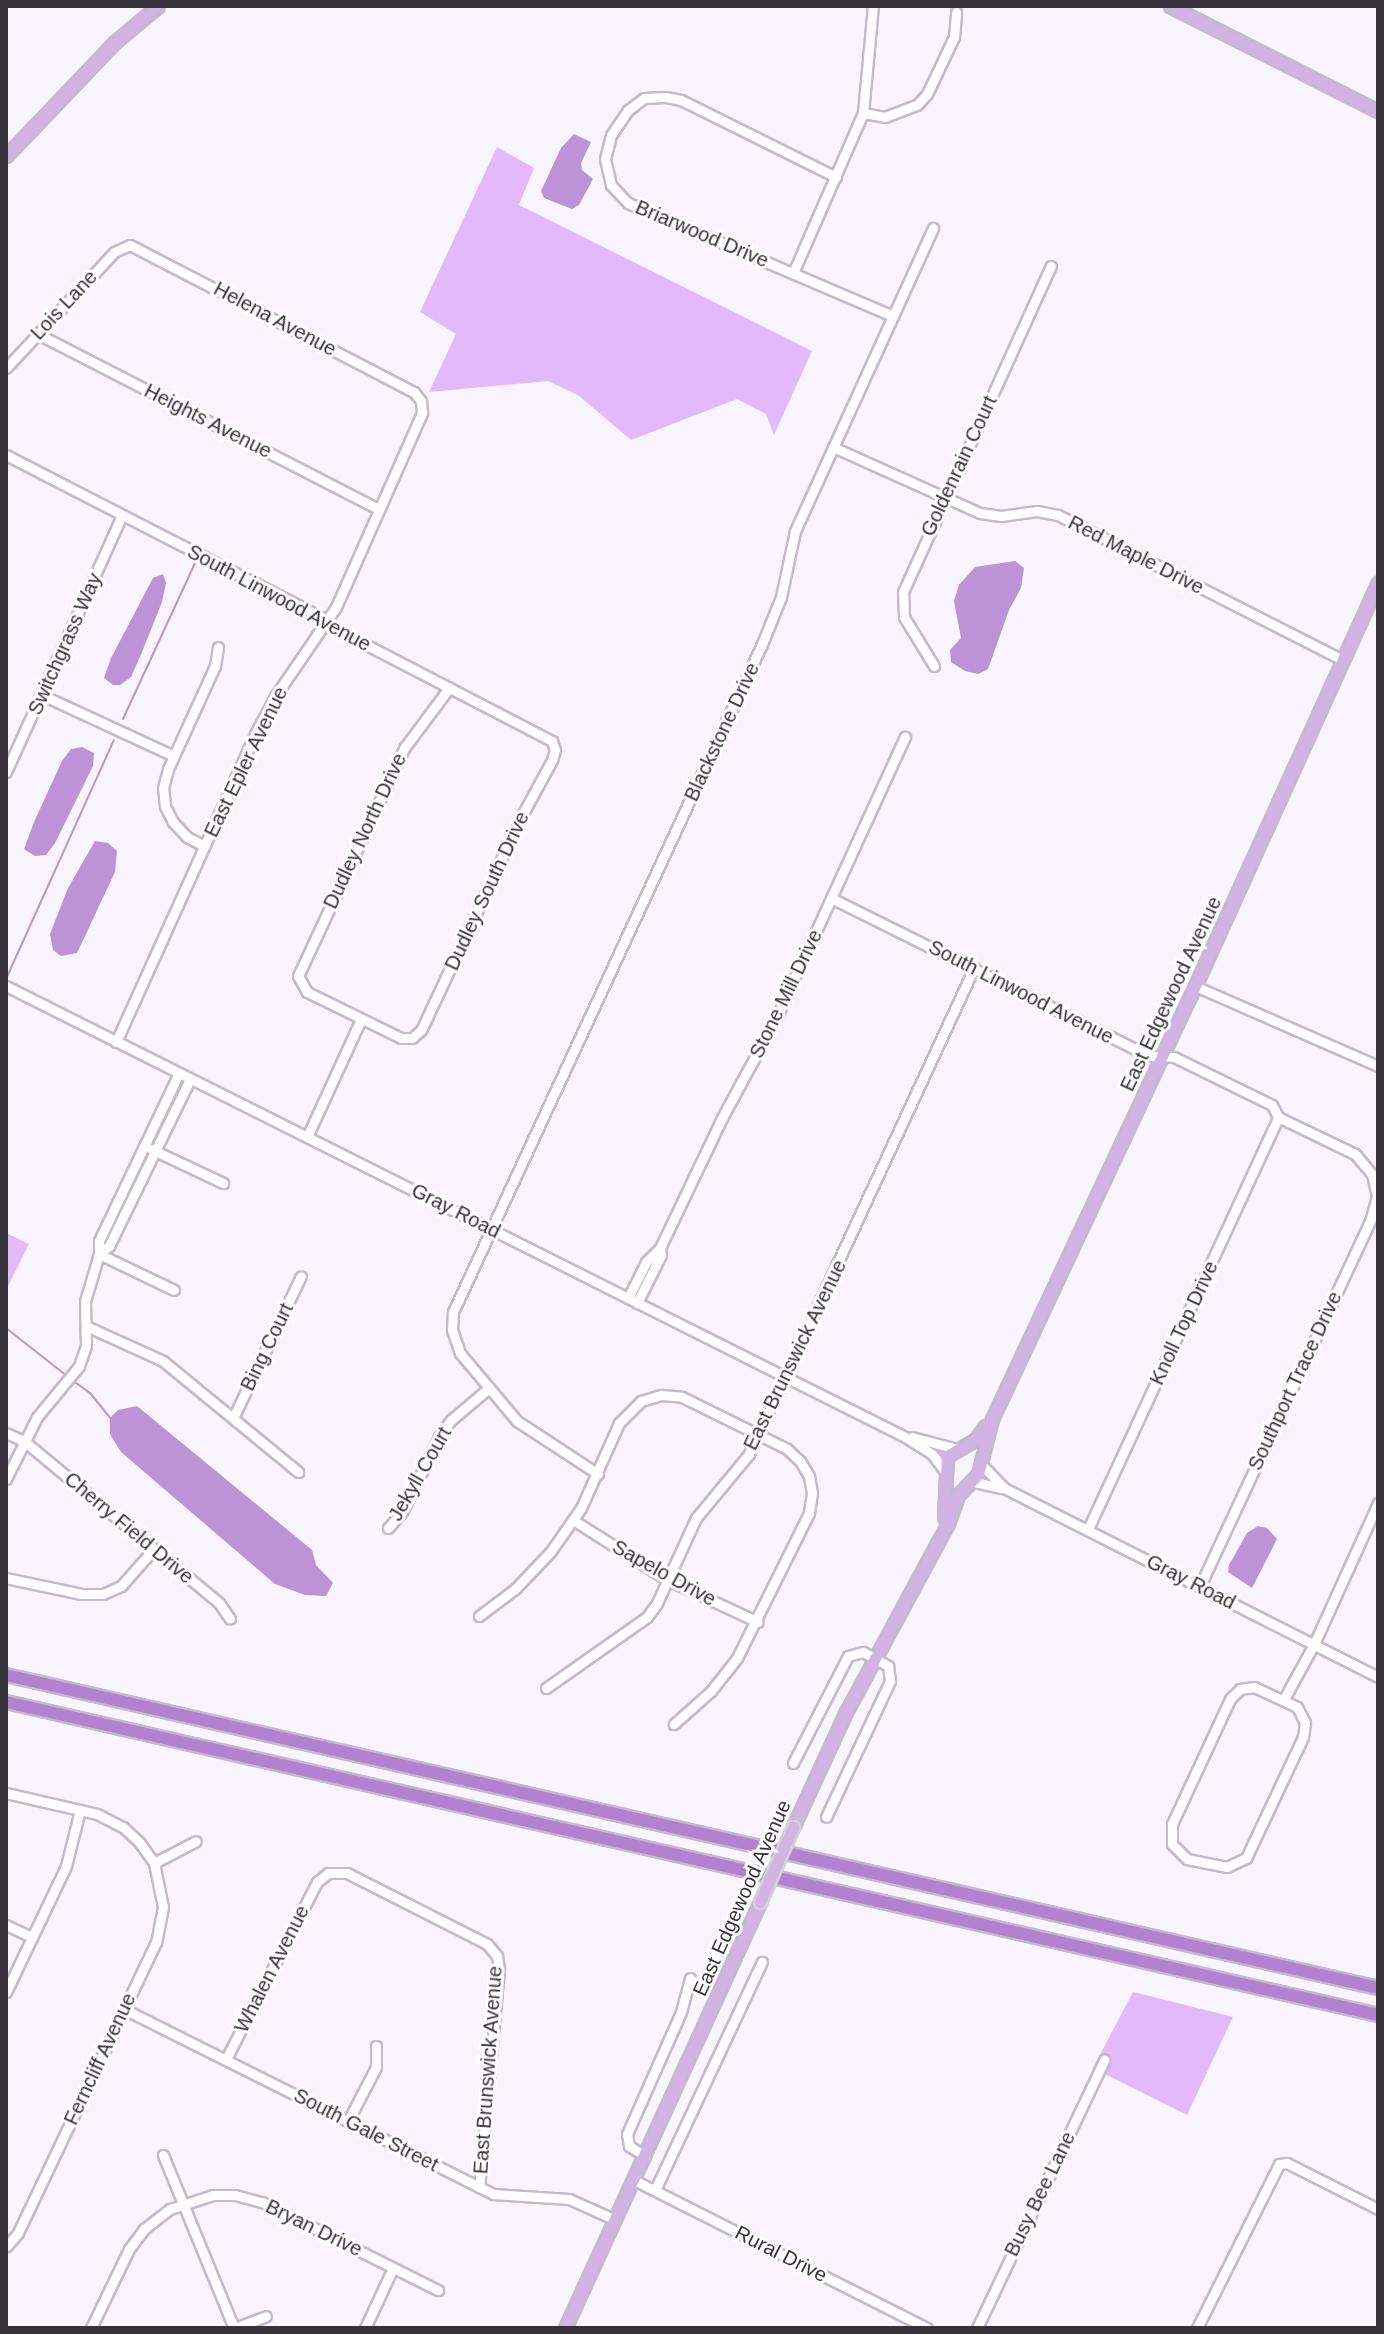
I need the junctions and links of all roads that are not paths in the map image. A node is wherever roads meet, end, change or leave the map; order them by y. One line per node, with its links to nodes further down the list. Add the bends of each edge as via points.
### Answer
1 (158, 6): 7 (main road, via 115,42)
2 (873, 6): 6 (street)
3 (1170, 6): 5 (main road)
4 (956, 12): 6 (street, via 954,37 917,105 885,117)
5 (1378, 111)
6 (863, 113): 8 (street)
7 (6, 156)
8 (836, 177): 12 (street); 12 (street, Briarwood Drive, via 681,100 644,98 611,135 605,159 611,185 628,203)
9 (933, 228): 13 (street, Blackstone Drive)
10 (125, 246): 14 (street, Lois Lane); 16 (street, Helena Avenue, via 138,247 414,392)
11 (1051, 266): 19 (street, Goldenrain Court)
12 (793, 273): 13 (street, Briarwood Drive)
13 (893, 316): 17 (street, Blackstone Drive)
14 (38, 334): 15 (street, Lois Lane); 20 (street, Heights Avenue)
15 (6, 368)
16 (421, 401): 20 (street, East Epler Avenue, via 422,413)
17 (833, 447): 19 (street, Red Maple Drive); 50 (street, Blackstone Drive, via 795,531 781,597 762,644)
18 (6, 455): 21 (street, South Linwood Avenue)
19 (945, 498): 25 (street, Red Maple Drive, via 987,514 1054,514); 26 (street, Goldenrain Court, via 905,585 901,606)
20 (378, 509): 23 (street, East Epler Avenue)
21 (122, 515): 23 (street, South Linwood Avenue); 28 (street, Switchgrass Way)
22 (1378, 583): 25 (main road, East Edgewood Avenue)
23 (326, 620): 27 (street, South Linwood Avenue); 33 (street, East Epler Avenue, via 262,721)
24 (218, 647): 31 (street, via 215,666)
25 (1343, 660): 37 (main road, East Edgewood Avenue)
26 (934, 666)
27 (449, 688): 30 (street, South Linwood Avenue); 38 (street, Dudley North Drive, via 395,765 300,969 299,982 307,992)
28 (42, 695): 31 (street); 32 (street, Switchgrass Way)
29 (905, 737): 34 (street, Stone Mill Drive)
30 (552, 741): 38 (street, Dudley South Drive, via 552,760 421,1030 412,1038 401,1038)
31 (174, 756): 33 (street, via 163,788 165,806 187,837)
32 (6, 772)
33 (204, 846): 39 (street, East Epler Avenue)
34 (831, 898): 35 (street, South Linwood Avenue); 54 (street, Stone Mill Drive, via 661,1255)
35 (974, 968): 40 (street, South Linwood Avenue, via 1149,1056); 56 (street, East Brunswick Avenue)
36 (6, 986): 39 (street, Gray Road)
37 (1195, 986): 40 (main road, East Edgewood Avenue); 41 (street)
38 (361, 1019): 45 (street)
39 (116, 1042): 42 (street, Gray Road)
40 (1162, 1057): 44 (street, South Linwood Avenue, via 1174,1057 1272,1105); 59 (main road, East Edgewood Avenue)
41 (1378, 1066)
42 (179, 1073): 43 (street, Gray Road); 46 (street)
43 (190, 1079): 45 (street, Gray Road); 47 (street)
44 (1278, 1117): 48 (street, South Linwood Avenue, via 1348,1150); 75 (street, Knoll Top Drive)
45 (307, 1137): 50 (street, Gray Road)
46 (144, 1146): 47 (street); 51 (street, via 99,1241)
47 (155, 1151): 49 (street); 51 (street, via 109,1246)
48 (1372, 1174): 80 (street, Southport Trace Drive, via 1377,1196 1371,1219)
49 (223, 1183)
50 (491, 1229): 54 (street, Gray Road); 57 (street, Blackstone Drive, via 452,1323 460,1353)
51 (99, 1254): 53 (street); 55 (street, via 88,1286)
52 (301, 1276): 58 (street, Bing Court)
53 (174, 1290)
54 (633, 1300): 56 (street, Gray Road)
55 (86, 1326): 58 (street, via 163,1361); 63 (street, via 86,1346 74,1374)
56 (787, 1378): 61 (street, East Brunswick Avenue); 62 (street, Gray Road)
57 (489, 1388): 68 (street, Blackstone Drive, via 521,1425); 74 (street, Jekyll Court, via 440,1435 402,1512)
58 (233, 1418): 67 (street)
59 (992, 1419): 64 (main road, East Edgewood Avenue, via 975,1440); 65 (main road, East Edgewood Avenue)
60 (6, 1433): 63 (street, Cherry Field Drive)
61 (756, 1436): 68 (street, via 682,1397 651,1397 623,1417); 79 (street, East Brunswick Avenue, via 741,1465 696,1518); 83 (street, via 797,1458 812,1493 809,1513)
62 (905, 1437): 64 (street, Gray Road); 66 (street, Gray Road, via 932,1454)
63 (24, 1441): 69 (street); 77 (street, Cherry Field Drive)
64 (957, 1449): 65 (main road, via 974,1452); 66 (main road, via 947,1456)
65 (980, 1463): 70 (main road); 71 (street, Gray Road)
66 (945, 1471): 70 (main road, via 957,1482); 76 (main road, East Edgewood Avenue)
67 (298, 1472)
68 (598, 1474): 73 (street)
69 (6, 1479)
70 (970, 1481): 71 (street, Gray Road); 76 (main road, East Edgewood Avenue)
71 (1004, 1488): 75 (street, Gray Road)
72 (1378, 1503): 84 (street)
73 (573, 1520): 79 (street, Sapelo Drive); 81 (street, via 535,1570)
74 (388, 1528)
75 (1088, 1529): 80 (street, Gray Road)
76 (943, 1530): 85 (main road, East Edgewood Avenue)
77 (153, 1550): 78 (street, via 121,1586 103,1594); 82 (street, Cherry Field Drive, via 219,1603)
78 (6, 1578)
79 (668, 1580): 83 (street, Sapelo Drive); 88 (street, East Brunswick Avenue, via 639,1625)
80 (1200, 1586): 84 (street, Gray Road)
81 (479, 1616)
82 (230, 1619)
83 (758, 1622): 91 (street, via 722,1678)
84 (1314, 1644): 87 (street, Gray Road); 89 (street)
85 (876, 1657): 92 (street, via 859,1652 846,1659); 95 (street, via 890,1669 890,1681); 112 (main road, East Edgewood Avenue, bridge)
86 (6, 1675): 103 (highway)
87 (1378, 1677)
88 (546, 1688)
89 (1284, 1699): 89 (street, via 1300,1710 1305,1730 1248,1855 1231,1866 1178,1853 1170,1830 1229,1702 1240,1689 1254,1687)
90 (6, 1702): 106 (highway)
91 (674, 1724)
92 (793, 1763)
93 (6, 1793): 94 (street)
94 (80, 1810): 97 (street, via 123,1827); 99 (street, via 68,1861)
95 (826, 1817)
96 (196, 1841): 97 (street)
97 (154, 1863): 105 (street, Ferncliff Avenue, via 163,1897 161,1925)
98 (6, 1925): 99 (street)
99 (32, 1937): 104 (street)
100 (495, 1953): 108 (street, Whalen Avenue, via 487,1944 347,1873 332,1872 319,1879); 114 (street, East Brunswick Avenue, via 499,1969)
101 (762, 1962): 115 (street)
102 (690, 1978): 112 (street, East Edgewood Avenue, via 675,2028 627,2134 629,2146)
103 (1378, 1988)
104 (6, 1992)
105 (124, 2009): 108 (street, South Gale Street); 119 (street, Ferncliff Avenue, via 18,2233)
106 (1378, 2015)
107 (376, 2046): 110 (street, via 376,2067)
108 (226, 2059): 110 (street, South Gale Street)
109 (1104, 2060): 128 (street, Busy Bee Lane)
110 (348, 2121): 114 (street, South Gale Street)
111 (163, 2155): 116 (street)
112 (645, 2156): 113 (main road, East Edgewood Avenue)
113 (634, 2180): 115 (street, Rural Drive); 118 (main road, East Edgewood Avenue)
114 (479, 2187): 118 (street, South Gale Street, via 502,2197 575,2200)
115 (655, 2190): 127 (street, Rural Drive)
116 (183, 2203): 120 (street, Bryan Drive, via 213,2195 252,2198); 123 (street, via 139,2234); 124 (street)
117 (1378, 2209): 129 (street, via 1287,2163 1279,2164)
118 (616, 2220): 126 (main road, East Edgewood Avenue)
119 (6, 2247)
120 (393, 2268): 121 (street, Bryan Drive); 125 (street)
121 (438, 2290)
122 (266, 2316): 124 (street)
123 (91, 2328)
124 (235, 2328)
125 (365, 2328)
126 (565, 2328)
127 (927, 2328)
128 (977, 2328)
129 (1197, 2328)

